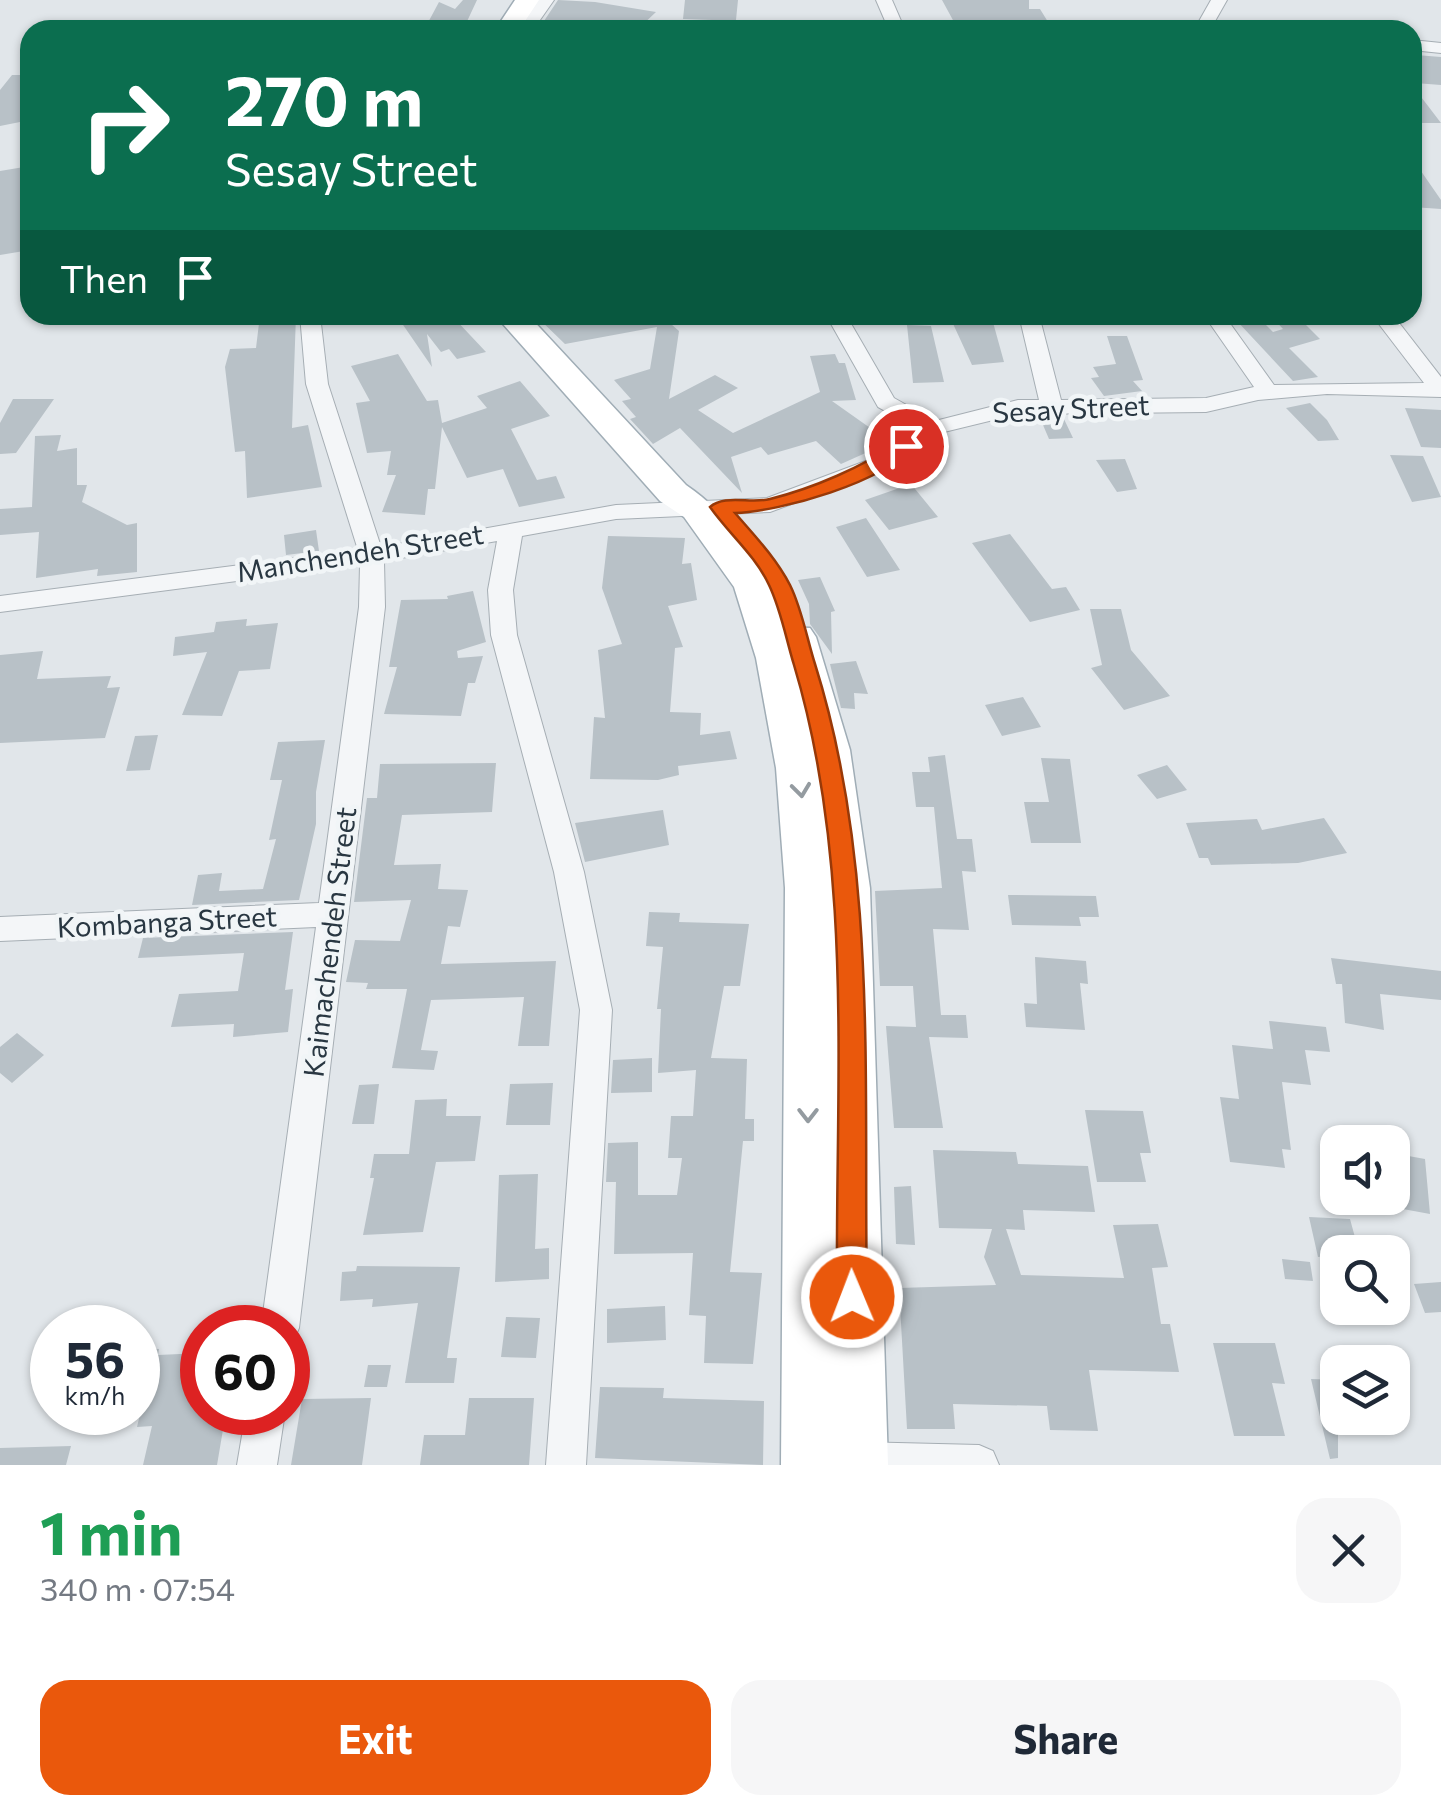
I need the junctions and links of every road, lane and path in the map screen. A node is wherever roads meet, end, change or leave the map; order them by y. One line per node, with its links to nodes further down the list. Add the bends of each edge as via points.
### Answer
1 (311, 325): 13 (street, Kaimachendeh Street, via 317,384)
2 (521, 325): 11 (main road)
3 (842, 325): 10 (street, via 886,402)
4 (1032, 325): 9 (street)
5 (1221, 325): 8 (street)
6 (1390, 325): 7 (street)
7 (1440, 390): 8 (street, Sesay Street)
8 (1268, 392): 9 (street, Sesay Street, via 1206,405)
9 (1052, 406): 10 (street, Sesay Street, via 1002,410)
10 (932, 428): 11 (street, Sesay Street, via 879,464 770,506)
11 (696, 503): 12 (street, Manchendeh Street); 19 (main road, via 739,561 764,613 827,888 831,1372)
12 (512, 529): 13 (street, Manchendeh Street); 21 (street, via 498,596 502,641 532,730 590,958 596,1010)
13 (372, 556): 14 (street, Manchendeh Street); 15 (street, Kaimachendeh Street, via 372,607)
14 (0, 604)
15 (334, 914): 16 (street, Kombanga Street); 17 (street, Kaimachendeh Street)
16 (0, 929)
17 (283, 1305)
18 (262, 1435): 20 (street)
19 (842, 1464): 22 (street)
20 (257, 1465)
21 (566, 1465)
22 (979, 1465)

